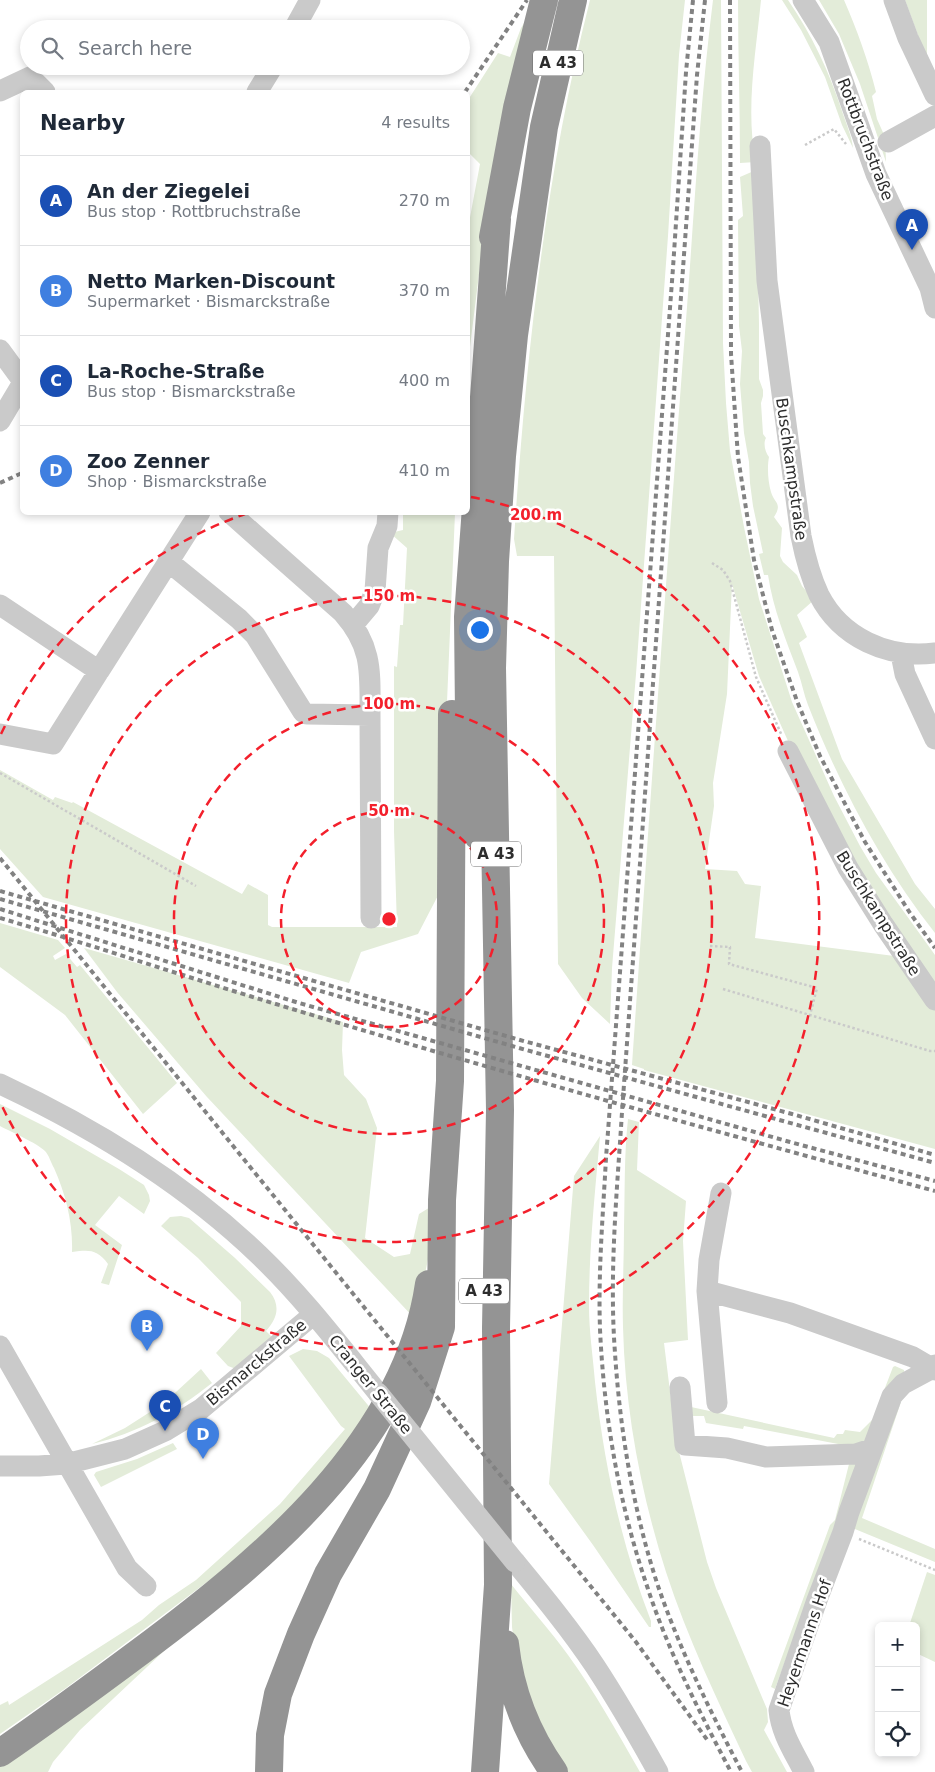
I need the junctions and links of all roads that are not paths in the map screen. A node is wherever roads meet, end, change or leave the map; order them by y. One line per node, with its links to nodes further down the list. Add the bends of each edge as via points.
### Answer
1 (310, 0): 6 (street)
2 (544, 0): 13 (highway, A 43, via 517,108)
3 (573, 0): 50 (highway, A 43, via 544,127 514,334 495,561 492,668 500,1110 496,1328)
4 (803, 0): 14 (street, Rottbruchstraße, via 829,42 883,189 930,288)
5 (894, 0): 9 (street)
6 (299, 20)
7 (42, 90): 8 (street, via 30,77)
8 (0, 91)
9 (935, 95)
10 (935, 116): 11 (street)
11 (888, 142)
12 (760, 146): 28 (street, Buschkampstraße, via 767,280 806,562 820,596 841,624 869,644)
13 (497, 219): 18 (highway, via 482,284); 30 (highway, A 43, via 468,617)
14 (935, 308)
15 (0, 350): 16 (street)
16 (20, 377)
17 (20, 387): 19 (street)
18 (470, 387)
19 (0, 421)
20 (198, 515): 24 (street)
21 (232, 515): 26 (street)
22 (388, 515): 26 (street, via 378,548 375,591 369,606)
23 (459, 515): 32 (highway)
24 (169, 562): 29 (street); 31 (street, via 239,618 255,635 303,712)
25 (0, 605): 29 (street)
26 (353, 624): 31 (street, via 370,666)
27 (935, 652): 28 (street)
28 (902, 654): 34 (street, via 905,674)
29 (99, 671): 33 (street, via 53,744)
30 (468, 689): 32 (street); 54 (highway, A 43, via 482,903 485,1212 478,1652)
31 (370, 715): 36 (street)
32 (452, 719): 40 (highway, via 450,1081)
33 (0, 734)
34 (935, 739)
35 (788, 751): 37 (street, Buschkampstraße, via 848,868)
36 (371, 918)
37 (935, 1000)
38 (0, 1084): 42 (street, Cranger Straße, via 88,1128 175,1185 259,1254)
39 (721, 1193): 41 (street, via 708,1260)
40 (442, 1200): 52 (highway, via 426,1305 413,1345 396,1386 372,1428 343,1468 282,1536 220,1591); 53 (highway, via 441,1327 417,1402 378,1489 328,1574 300,1634 278,1694 270,1735)
41 (707, 1291): 44 (street, via 790,1312 913,1357); 46 (street)
42 (314, 1314): 48 (street, Bismarckstraße, via 182,1421 125,1448); 57 (street, Cranger Straße, bridge, via 566,1626 618,1702)
43 (0, 1346): 48 (street)
44 (934, 1368): 47 (street, Heyermanns Hof, via 903,1384 892,1396)
45 (680, 1387): 47 (street, via 685,1445 727,1448 766,1457 856,1454)
46 (717, 1403)
47 (871, 1449): 58 (street, Heyermanns Hof, via 780,1710 784,1732)
48 (66, 1464): 49 (street, Bismarckstraße); 51 (street, via 127,1568)
49 (0, 1466)
50 (498, 1585): 55 (highway, A 43); 56 (highway, via 506,1661 513,1687 534,1740)
51 (146, 1586)
52 (0, 1753)
53 (269, 1772)
54 (472, 1772)
55 (485, 1772)
56 (554, 1772)
57 (658, 1772)
58 (804, 1772)

